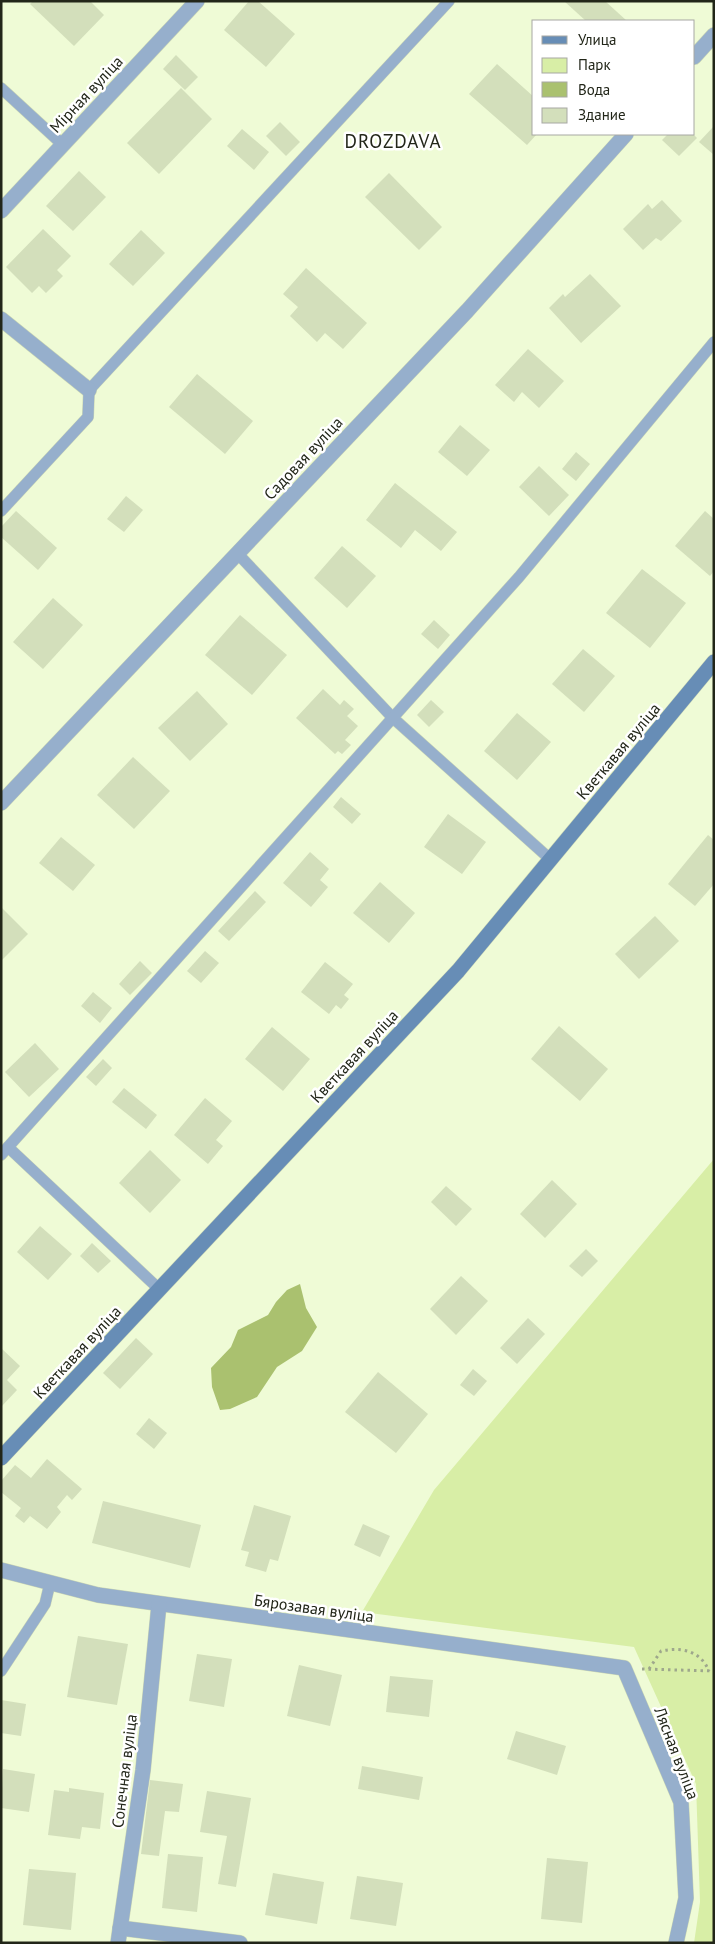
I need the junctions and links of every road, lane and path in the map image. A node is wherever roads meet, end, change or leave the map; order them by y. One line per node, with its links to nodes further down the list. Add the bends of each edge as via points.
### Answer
1 (448, 1): 11 (lane)
2 (191, 3): 7 (street, Мірная вуліца)
3 (714, 35): 4 (street)
4 (695, 56)
5 (1, 88): 7 (lane)
6 (625, 135): 13 (street, Садовая вуліца, via 501,274)
7 (63, 145): 8 (street, Мірная вуліца)
8 (1, 211)
9 (1, 319): 11 (street)
10 (714, 342): 15 (lane, via 519,577)
11 (89, 390): 12 (lane, via 88,417)
12 (1, 511)
13 (237, 553): 15 (lane); 16 (street, Садовая вуліца)
14 (714, 662): 17 (street, Кветкавая вуліца)
15 (393, 718): 17 (lane); 18 (lane)
16 (1, 803)
17 (550, 859): 19 (street, Кветкавая вуліца, via 458,971)
18 (5, 1151): 19 (lane)
19 (159, 1289): 20 (street, Кветкавая вуліца)
20 (1, 1458)
21 (1, 1570): 22 (street, Бярозавая вуліца)
22 (50, 1583): 23 (street, Бярозавая вуліца, via 98,1595); 26 (lane, via 45,1604)
23 (159, 1604): 24 (street, Бярозавая вуліца); 29 (street, Сонечная вуліца, via 143,1770)
24 (624, 1668): 25 (path); 31 (street, Лясная вуліца, via 681,1802 686,1898)
25 (649, 1669): 27 (path); 27 (path, via 661,1651 684,1649 705,1661)
26 (1, 1670)
27 (709, 1671): 28 (path)
28 (714, 1671)
29 (119, 1935): 30 (street)
30 (240, 1943)
31 (676, 1943)

